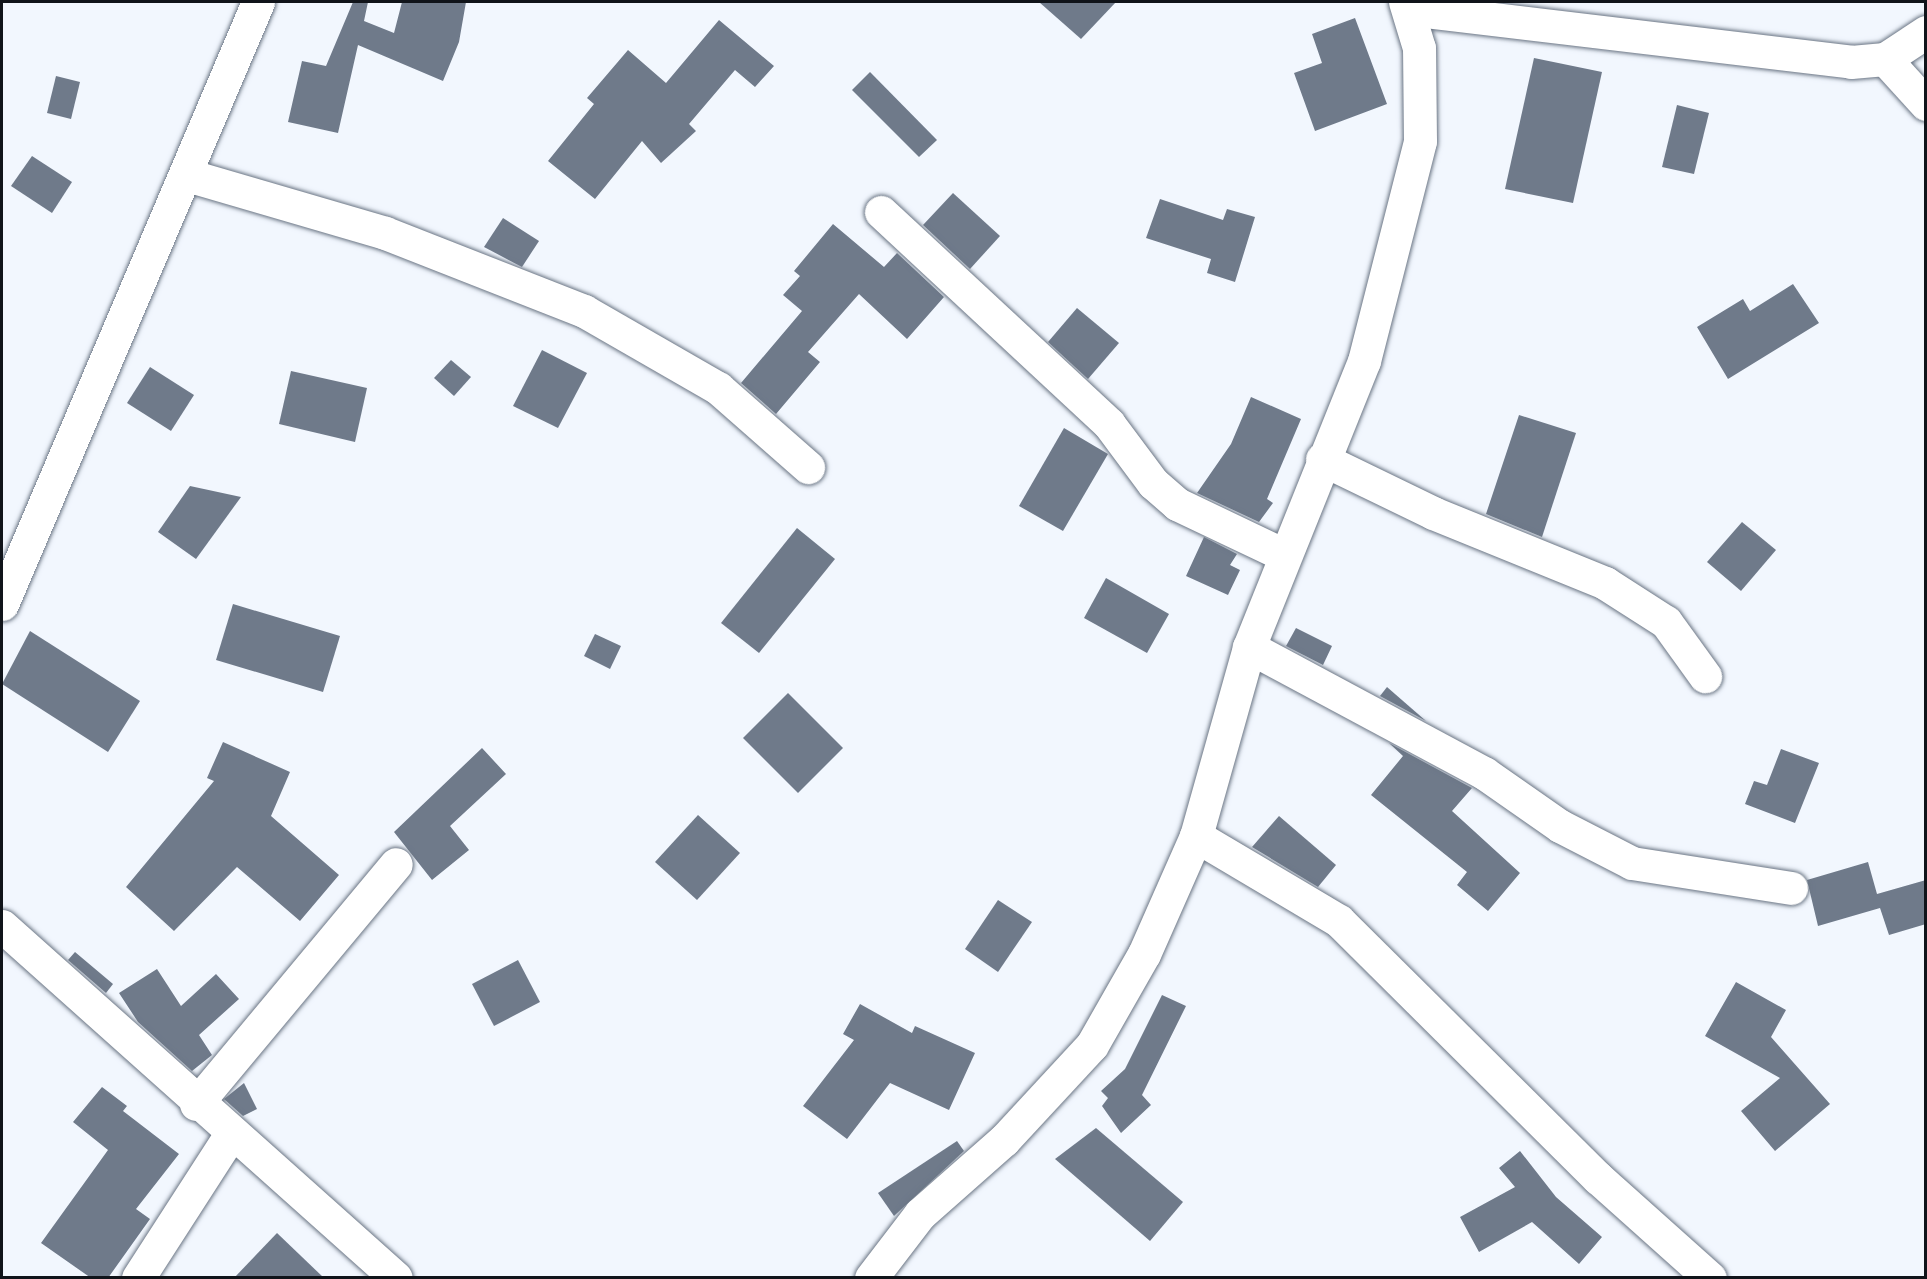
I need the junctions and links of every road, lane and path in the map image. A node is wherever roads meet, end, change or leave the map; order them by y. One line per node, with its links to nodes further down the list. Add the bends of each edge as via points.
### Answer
1 (258, 2): 6 (street)
2 (1407, 5): 4 (street, via 1851,62); 8 (street, via 1419,48 1420,141 1364,361)
3 (1926, 32): 4 (street)
4 (1885, 59): 5 (street)
5 (1926, 104)
6 (187, 175): 9 (street, via 385,233 584,311 718,388); 11 (street)
7 (881, 212): 10 (street, via 1109,424 1153,483 1177,504)
8 (1322, 459): 10 (street); 13 (street, via 1637,601 1666,622)
9 (808, 467)
10 (1282, 554): 12 (street)
11 (2, 604)
12 (1249, 647): 14 (street); 16 (street, via 1484,773 1560,826 1632,863)
13 (1705, 676)
14 (1196, 836): 22 (street, via 1144,954 1092,1046 1004,1140 920,1214); 23 (street, via 1338,921 1598,1178)
15 (396, 864): 18 (street)
16 (1791, 888)
17 (2, 926): 18 (street)
18 (196, 1104): 19 (street)
19 (230, 1135): 20 (street); 21 (street)
20 (138, 1278)
21 (396, 1278)
22 (871, 1278)
23 (1710, 1278)

